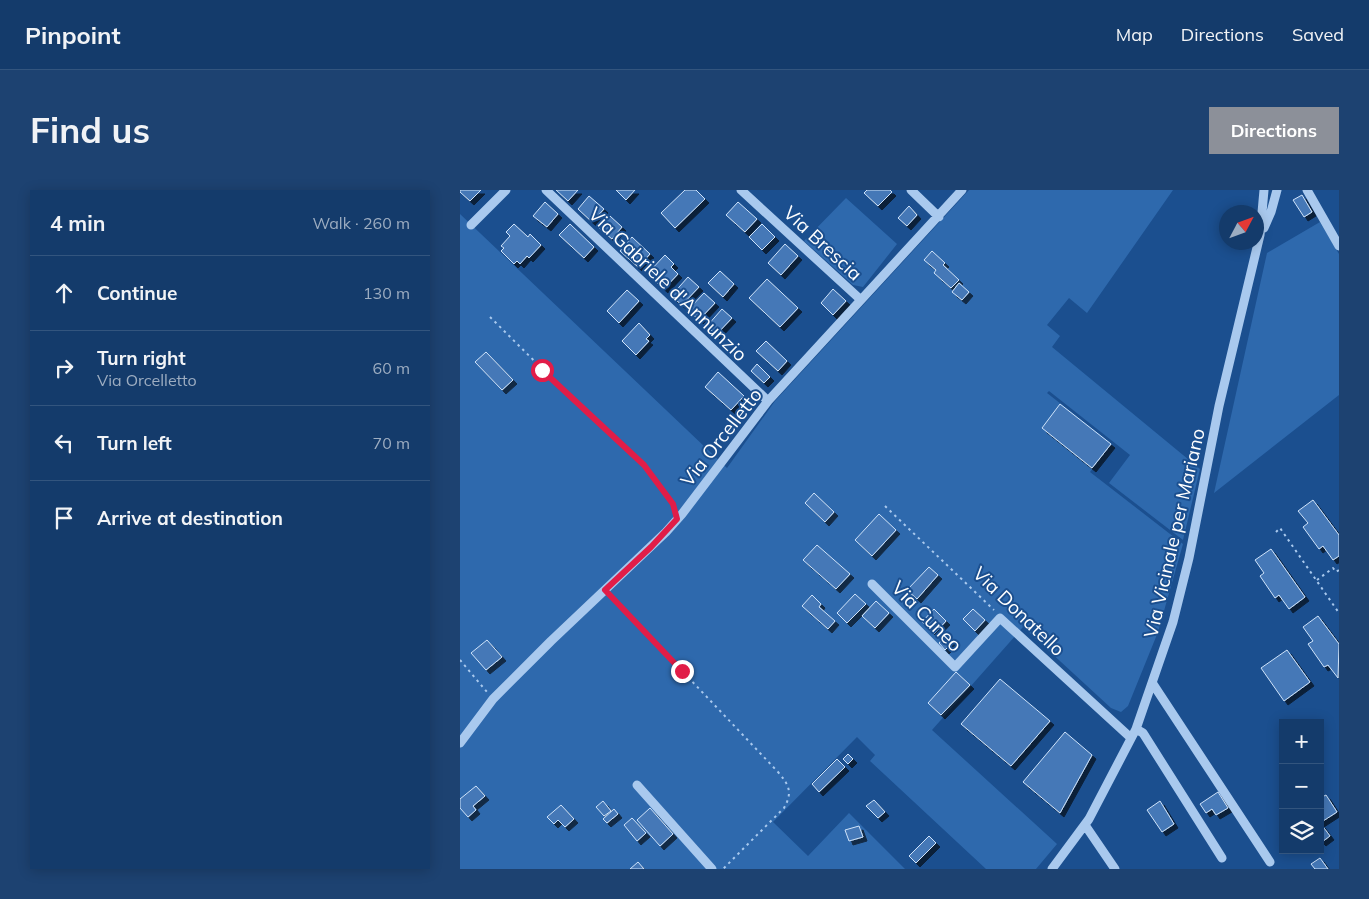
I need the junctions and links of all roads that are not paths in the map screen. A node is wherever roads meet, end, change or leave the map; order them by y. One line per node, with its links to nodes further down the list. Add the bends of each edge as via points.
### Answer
1 (506, 190): 11 (street)
2 (546, 190): 16 (street, Via Gabriele d'Annunzio)
3 (741, 190): 15 (street, Via Brescia)
4 (911, 190): 10 (street)
5 (962, 190): 10 (street, Via Orcelletto)
6 (1264, 190): 9 (street)
7 (1276, 190): 12 (street)
8 (1307, 190): 13 (street)
9 (1263, 205)
10 (939, 217): 15 (street, Via Orcelletto)
11 (471, 225)
12 (1264, 227)
13 (1339, 246)
14 (1256, 250): 19 (street, Via Vicinale per Mariano, via 1219,406 1184,580)
15 (861, 300): 16 (street, Via Orcelletto)
16 (768, 401): 22 (street, Via Orcelletto, via 661,537 493,699)
17 (872, 584): 18 (street, Via Cuneo, via 955,667)
18 (1000, 618): 21 (street, Via Donatello)
19 (1153, 684): 20 (street, Via Vicinale per Mariano); 26 (street)
20 (1136, 728): 21 (street, Via Vicinale per Mariano); 25 (street, via 1143,733)
21 (1132, 738): 24 (street, Via Vicinale per Mariano)
22 (460, 743)
23 (637, 785): 27 (street)
24 (1084, 825): 28 (street, Via Vicinale per Mariano); 29 (street)
25 (1222, 858)
26 (1270, 862)
27 (712, 869)
28 (1052, 869)
29 (1115, 869)

